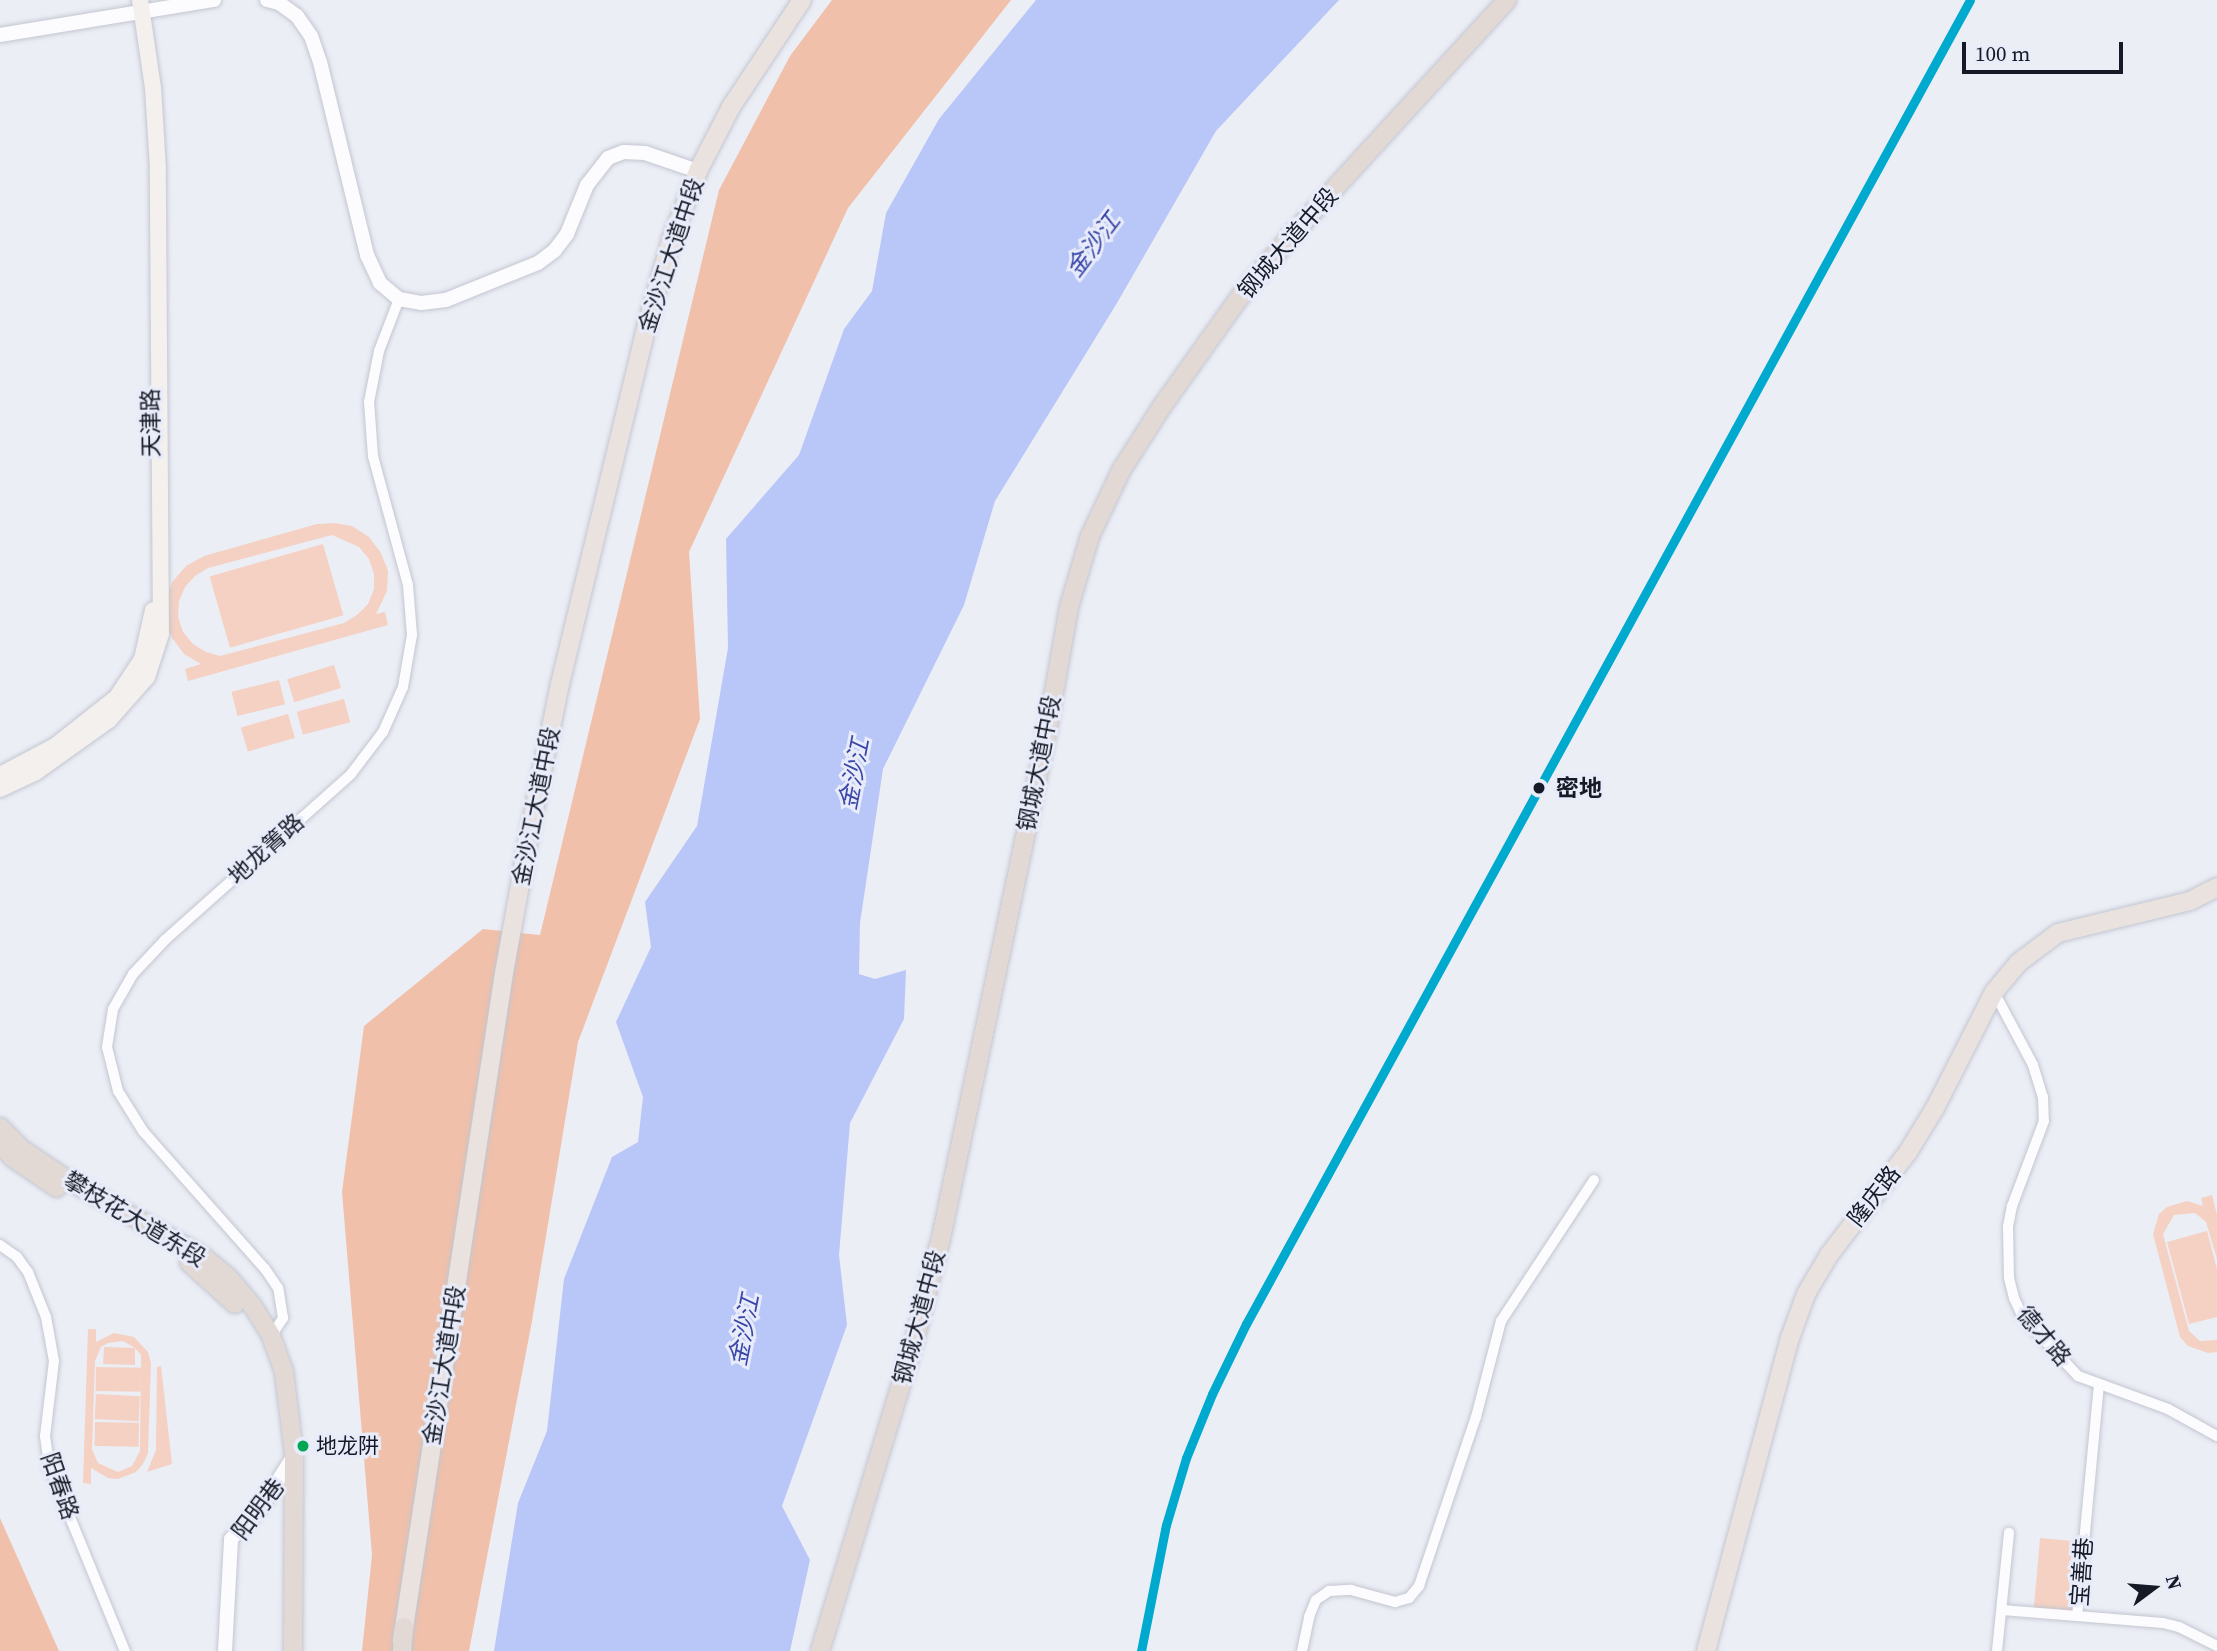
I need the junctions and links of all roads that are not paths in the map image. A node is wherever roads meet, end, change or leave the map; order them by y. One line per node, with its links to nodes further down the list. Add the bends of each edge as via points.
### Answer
1 (214, 0): 5 (street)
2 (267, 0): 8 (street, via 297,16 311,36 367,255 380,283)
3 (802, 0): 7 (main road, 金沙江大道中段, via 731,107)
4 (1507, 0): 32 (highway, 钢城大道中段, via 1242,294 1136,447 1090,536 1069,607 942,1238)
5 (136, 6): 6 (street); 9 (main road, 天津路, via 147,169 151,624 136,671 117,697 55,746); 10 (main road, via 153,88 158,169 163,583 159,642 146,677 109,720 36,772)
6 (0, 34)
7 (698, 171): 8 (street, via 645,152 608,158 587,185 567,234 538,263 446,300 421,303); 25 (main road, 金沙江大道中段, via 671,240 648,321 531,825 504,973)
8 (399, 299): 17 (street, 地龙箐路, via 379,351 369,402 373,456 408,585 412,635 403,687 383,732 351,774 164,940 133,974 113,1009 107,1046 118,1091 143,1131 278,1288 283,1318)
9 (0, 775)
10 (0, 789)
11 (2217, 887): 12 (main road, 隆庆路, via 2190,901 2058,933 2018,963)
12 (1994, 992): 18 (street, 德才路, via 2028,1056 2043,1097 2044,1121 2008,1227 2014,1298 2023,1317 2077,1376); 34 (main road, 隆庆路, via 1908,1152 1829,1255 1806,1294 1790,1338)
13 (0, 1127): 17 (highway, 攀枝花大道东段, via 20,1148 63,1177 201,1255 244,1296)
14 (0, 1143): 21 (highway, 攀枝花大道东段, via 13,1158 56,1187 194,1265 222,1288 264,1346 277,1382 284,1421)
15 (1594, 1180): 33 (street, via 1501,1321 1476,1417 1419,1586 1409,1598 1395,1602 1351,1590 1329,1591 1316,1600)
16 (0, 1245): 27 (street, 阳春路, via 28,1272 46,1317 54,1361 45,1451)
17 (271, 1336): 20 (highway, 攀枝花大道东段, via 284,1372)
18 (2099, 1384): 19 (street, 德才路, via 2168,1409); 24 (street, 宝善巷)
19 (2217, 1436)
20 (294, 1454): 21 (street, 阳明巷); 30 (highway, 攀枝花大道东段)
21 (285, 1474): 28 (street, 阳明巷, via 231,1539); 29 (highway, 攀枝花大道东段)
22 (2009, 1533): 23 (street)
23 (2002, 1610): 24 (street); 35 (street)
24 (2077, 1616): 26 (street, 宝善巷, via 2163,1623)
25 (404, 1627): 31 (highway)
26 (2217, 1646)
27 (125, 1651)
28 (225, 1651)
29 (284, 1651)
30 (293, 1651)
31 (401, 1651)
32 (820, 1651)
33 (1302, 1651)
34 (1706, 1651)
35 (1997, 1651)

